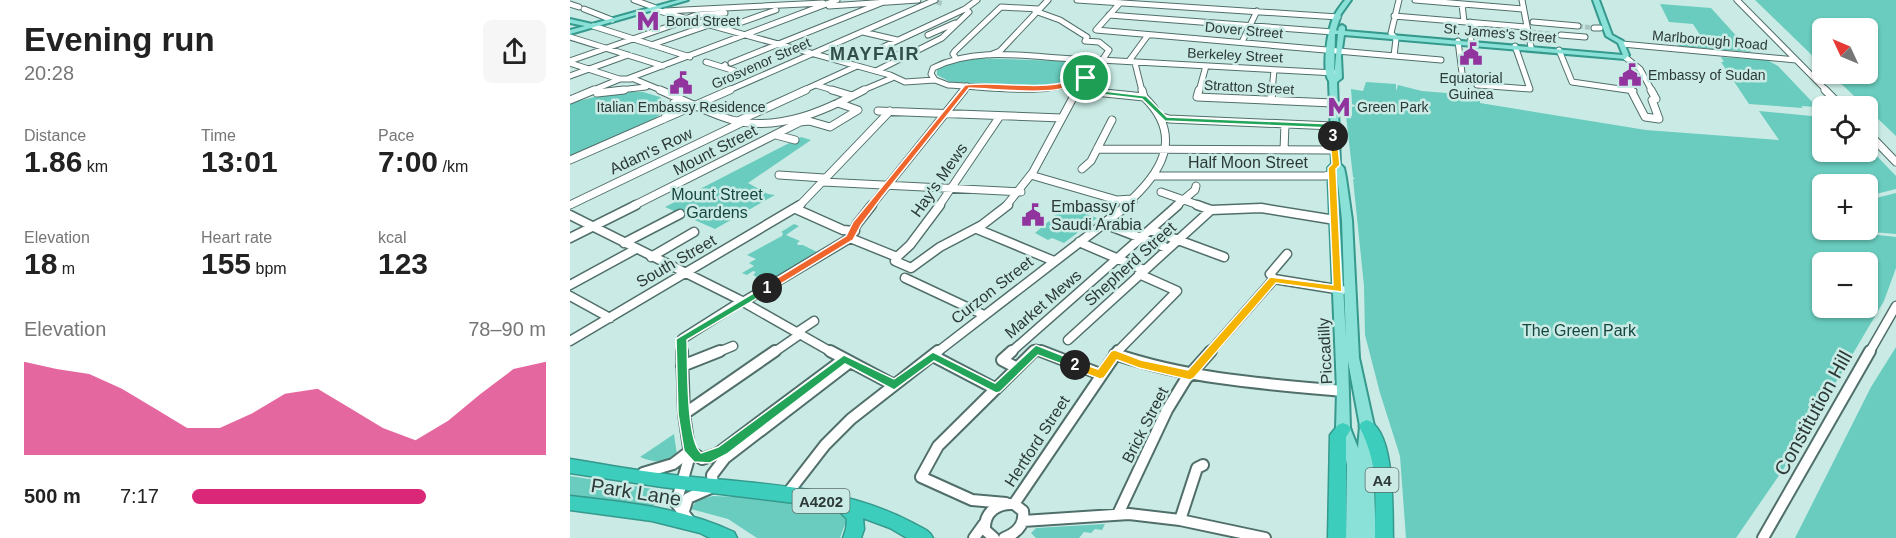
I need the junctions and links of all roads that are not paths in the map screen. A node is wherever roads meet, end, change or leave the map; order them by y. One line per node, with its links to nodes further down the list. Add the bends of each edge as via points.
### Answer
1 (633, 0): 26 (street)
2 (685, 0): 26 (main road)
3 (837, 0): 23 (street)
4 (918, 0): 18 (street)
5 (935, 0): 45 (street, Grosvenor Street)
6 (977, 0): 24 (street)
7 (1048, 0): 28 (street)
8 (1077, 0): 16 (street)
9 (1205, 0): 22 (street)
10 (1399, 0): 31 (street)
11 (1415, 0): 21 (street)
12 (1522, 0): 25 (street)
13 (1590, 0): 57 (main road)
14 (1596, 0): 58 (main road, via 1609,36)
15 (1737, 0): 87 (street)
16 (1103, 1): 19 (street)
17 (1347, 2): 32 (main road, Piccadilly / A4); 47 (main road, Piccadilly / A4)
18 (883, 3): 26 (street); 63 (street)
19 (1120, 3): 22 (street); 30 (street)
20 (570, 4): 34 (street)
21 (1462, 4): 25 (street); 37 (street)
22 (1200, 7): 29 (street)
23 (816, 8): 27 (street); 48 (street)
24 (965, 9): 36 (street, via 969,12); 46 (street)
25 (1523, 9): 41 (street)
26 (657, 10): 33 (street); 39 (main road)
27 (776, 10): 33 (street, via 696,15); 43 (street)
28 (1037, 10): 71 (street); 81 (street, via 1001,7 954,53); 85 (street, via 1087,37 1085,41 1099,42 1109,50)
29 (1257, 11): 32 (street); 40 (street)
30 (1109, 15): 40 (street); 50 (street, Dover Street, via 1096,30)
31 (1394, 16): 37 (street); 52 (street)
32 (1338, 17): 47 (main road, Piccadilly / A4)
33 (689, 19): 38 (street); 56 (street)
34 (612, 20)
35 (570, 21): 39 (main road)
36 (959, 22): 49 (street); 55 (street)
37 (1467, 22): 41 (street); 62 (street)
38 (709, 25): 43 (street); 65 (street)
39 (593, 26): 44 (main road); 56 (street)
40 (1250, 26): 47 (street); 61 (street)
41 (1529, 26): 42 (street); 67 (street)
42 (1578, 26)
43 (725, 28): 48 (street)
44 (570, 32)
45 (863, 32): 59 (street); 75 (street, Grosvenor Street)
46 (915, 32): 49 (street); 59 (street)
47 (1337, 32): 52 (main road, St. James's Street); 69 (main road, Piccadilly / A4); 72 (main road, Piccadilly / A4)
48 (747, 35): 63 (street); 79 (street)
49 (928, 35): 55 (street)
50 (1148, 35): 61 (street, Dover Street); 89 (street)
51 (1561, 35): 54 (street)
52 (1393, 36): 60 (main road, St. James's Street); 78 (street)
53 (570, 37): 68 (street)
54 (1585, 37)
55 (942, 38): 80 (street)
56 (633, 39): 65 (street); 68 (street)
57 (1605, 39): 58 (main road); 74 (main road)
58 (1614, 39): 64 (main road)
59 (898, 40): 80 (street, via 877,50)
60 (1458, 41): 62 (main road, St. James's Street); 109 (street)
61 (1242, 42): 69 (street, Dover Street)
62 (1471, 43): 66 (main road, St. James's Street)
63 (780, 44): 75 (street); 91 (street)
64 (1622, 44): 83 (main road, via 1626,55); 87 (street, Marlborough Road)
65 (650, 45): 79 (street)
66 (1515, 46): 67 (main road, St. James's Street); 110 (street, via 1530,89)
67 (1531, 47): 70 (main road, St. James's Street)
68 (607, 48): 76 (street); 90 (street)
69 (1329, 50): 72 (street, Dover Street); 100 (main road, Piccadilly / A4)
70 (1559, 50): 73 (main road, St. James's Street); 121 (street, via 1572,82 1632,90)
71 (1000, 51): 77 (street); 82 (street)
72 (1338, 51): 78 (street, Dover Street); 101 (main road, Piccadilly / A4)
73 (1576, 52): 74 (main road, St. James's Street); 83 (main road, St. James's Street)
74 (1610, 52): 83 (main road)
75 (813, 53): 92 (street); 128 (street, Grosvenor Street)
76 (628, 55): 94 (street); 96 (street)
77 (984, 56): 81 (street); 82 (street)
78 (1394, 56): 86 (street, Dover Street)
79 (690, 57): 94 (street)
80 (906, 57): 99 (street)
81 (955, 57): 107 (street, via 933,68)
82 (1004, 57): 84 (street)
83 (1622, 57): 123 (street, via 1636,62)
84 (1075, 59): 85 (street, Berkeley Street); 95 (street)
85 (1103, 59): 89 (street, Berkeley Street); 95 (street)
86 (1441, 60)
87 (1796, 60): 120 (street)
88 (706, 62): 91 (street)
89 (1132, 62): 93 (street, Berkeley Street); 95 (street, Berkeley Street, via 1101,62); 122 (street)
90 (571, 64): 96 (street)
91 (726, 65): 98 (street)
92 (857, 66): 99 (street); 111 (street, Adam's Row)
93 (1206, 66): 97 (street, Berkeley Street); 125 (street, Stratton Street, via 1197,97)
94 (663, 67): 106 (street)
95 (1091, 67): 104 (street)
96 (589, 70): 102 (street); 105 (street)
97 (1274, 70): 100 (street, Berkeley Street); 125 (street)
98 (735, 71)
99 (876, 71): 103 (street)
100 (1329, 72): 101 (street, Berkeley Street); 108 (main road, Piccadilly / A4)
101 (1339, 73): 108 (main road)
102 (570, 76)
103 (892, 78): 107 (street, via 917,83); 119 (street, Mount Street)
104 (1086, 78): 114 (street); 115 (street, via 1081,87)
105 (620, 79): 106 (street); 117 (street)
106 (630, 79): 112 (street)
107 (934, 80): 113 (street)
108 (1333, 81): 127 (main road, Piccadilly / A4)
109 (1463, 81)
110 (1477, 84)
111 (816, 85): 119 (street); 138 (street, Adam's Row)
112 (650, 86): 117 (street); 118 (street)
113 (967, 86): 114 (street); 131 (street)
114 (1050, 89): 116 (street)
115 (1084, 91): 116 (street); 122 (street)
116 (1075, 94): 134 (street)
117 (581, 96): 124 (street)
118 (678, 96): 128 (street); 137 (street)
119 (852, 96): 126 (street, Mount Street)
120 (1831, 96)
121 (1636, 97): 123 (street); 123 (street, via 1645,117 1658,119)
122 (1144, 98): 132 (street)
123 (1654, 99)
124 (570, 100)
125 (1270, 100): 127 (street, Stratton Street)
126 (838, 103): 135 (street, Mount Street); 135 (street, via 858,110 830,127)
127 (1333, 103): 140 (main road, Piccadilly / A4)
128 (699, 106): 137 (street, Grosvenor Street); 138 (street)
129 (878, 111): 130 (street)
130 (890, 111): 131 (street); 155 (street, South Street)
131 (944, 113): 133 (street); 156 (street)
132 (1159, 115): 139 (street, via 1169,119); 145 (street, Curzon Street, via 1166,129)
133 (1000, 116): 134 (street); 159 (street, Hay's Mews)
134 (1062, 118): 152 (street)
135 (800, 120): 138 (street); 141 (street, Mount Street)
136 (1112, 120): 144 (street)
137 (660, 122): 148 (street, Grosvenor Street)
138 (740, 122): 163 (street, Adam's Row)
139 (1285, 124): 140 (street); 146 (street)
140 (1333, 126): 147 (main road, Piccadilly / A4)
141 (775, 135): 142 (street, Mount Street); 173 (street, Mount Street)
142 (795, 140)
143 (1878, 143): 149 (street)
144 (1097, 149): 145 (street); 150 (street)
145 (1164, 150): 146 (street); 154 (street, Curzon Street)
146 (1284, 150): 147 (street)
147 (1334, 150): 151 (main road, Piccadilly / A4)
148 (570, 160)
149 (1896, 162)
150 (1082, 169)
151 (1336, 170): 154 (street, Half Moon Street); 171 (main road, Piccadilly / A4); 196 (main road, Piccadilly / A4, via 1347,220)
152 (1034, 174): 160 (street); 164 (street)
153 (779, 176): 155 (street)
154 (1155, 176): 158 (street, Curzon Street)
155 (823, 180): 156 (street); 165 (street, South Street)
156 (887, 185): 159 (street); 177 (street, via 856,224)
157 (1196, 186): 162 (street)
158 (1146, 187): 161 (street, Curzon Street); 162 (street)
159 (952, 188): 160 (street); 187 (street, Hay's Mews)
160 (1021, 192): 174 (street)
161 (1132, 200): 164 (street, Curzon Street)
162 (1185, 200): 166 (street); 170 (street)
163 (570, 204)
164 (1118, 205): 172 (street, Curzon Street)
165 (796, 209): 177 (street); 192 (street, South Street)
166 (1211, 210): 171 (street, via 1261,208); 180 (street, Shepherd Street)
167 (680, 214): 182 (street)
168 (1157, 214): 170 (street)
169 (570, 215): 173 (street)
170 (1166, 217): 175 (street)
171 (1335, 220): 196 (main road, Piccadilly / A4)
172 (1102, 223): 179 (street); 181 (street, Curzon Street)
173 (592, 227): 178 (street, Mount Street); 182 (street)
174 (977, 229): 187 (street, via 949,242 911,268 895,261); 190 (street)
175 (1151, 230): 179 (street); 180 (street)
176 (694, 232): 186 (street)
177 (852, 235): 187 (street); 198 (street)
178 (570, 238)
179 (1142, 238): 183 (street); 189 (street)
180 (1178, 240): 183 (street, Shepherd Street); 188 (street)
181 (1079, 242): 189 (street, Hertford Street); 190 (street, Curzon Street)
182 (624, 243): 184 (street)
183 (1167, 248): 191 (street, Shepherd Street)
184 (636, 249): 186 (street); 195 (street)
185 (1287, 254): 194 (street, Brick Street, via 1270,274)
186 (651, 257): 192 (street)
187 (897, 257)
188 (1224, 257)
189 (1117, 259): 191 (street, Hertford Street); 211 (street, Market Mews, via 1002,360)
190 (1054, 261): 200 (street, Curzon Street)
191 (1142, 272): 204 (street, Shepherd Street); 207 (street, Hertford Street, via 1177,291)
192 (686, 273): 198 (street); 201 (street, South Street)
193 (905, 278): 200 (street)
194 (1274, 279): 196 (street); 213 (street, Brick Street)
195 (570, 285)
196 (1345, 288): 216 (main road, Piccadilly / A4); 218 (main road, Piccadilly / A4, via 1353,358)
197 (570, 296): 201 (street)
198 (743, 301): 203 (street); 210 (street, via 682,339)
199 (1896, 306): 247 (street, Constitution Hill)
200 (984, 315): 208 (street, Curzon Street)
201 (610, 318): 205 (street, South Street)
202 (814, 321): 203 (street)
203 (797, 334): 209 (street); 217 (street)
204 (1068, 339)
205 (570, 341)
206 (733, 346): 210 (street)
207 (1115, 354): 212 (street, Hertford Street); 213 (street)
208 (933, 356): 214 (street, Curzon Street); 215 (street)
209 (847, 360): 214 (street); 220 (street, via 717,454 700,459); 225 (street, via 725,458 712,475)
210 (682, 366): 217 (street)
211 (1017, 368): 212 (street, via 1036,350); 215 (street)
212 (1100, 375): 229 (street, Hertford Street)
213 (1190, 375): 216 (street); 231 (street, Brick Street, via 1167,410)
214 (894, 385): 226 (street, Curzon Street, via 837,431)
215 (996, 388): 227 (street, via 938,446 921,477)
216 (1343, 391): 219 (main road, Piccadilly / A4)
217 (684, 414): 220 (street)
218 (1367, 426): 245 (main road, A4); 246 (highway, A4, via 1376,436 1381,467)
219 (1343, 429): 243 (highway, A4, via 1338,435); 244 (main road, A4, via 1351,438)
220 (690, 451): 223 (street, Park Lane, via 662,469 642,474); 224 (street)
221 (1203, 465): 233 (street, via 1197,468)
222 (570, 466): 223 (highway, Park Lane / A4202)
223 (618, 473): 224 (highway, Park Lane / A4202)
224 (681, 483): 225 (highway, Park Lane / A4202); 232 (street, via 676,503)
225 (712, 486): 226 (highway, Park Lane / A4202); 232 (street, via 688,498)
226 (787, 495): 230 (highway, Park Lane / A4202)
227 (972, 500): 229 (street); 235 (street)
228 (570, 503): 232 (highway, Park Lane)
229 (1010, 504): 234 (street, Hertford Street, via 1023,511); 235 (street, Hertford Street, via 991,510)
230 (846, 506): 238 (highway, A4202, via 855,516); 239 (highway, Park Lane / A4202, via 881,516)
231 (1118, 514): 233 (street); 234 (street)
232 (689, 519): 237 (highway, Park Lane)
233 (1180, 520): 242 (street)
234 (1023, 521): 236 (street)
235 (985, 522): 240 (street, Hertford Street); 241 (street, via 988,534)
236 (1009, 537)
237 (728, 538)
238 (852, 538)
239 (924, 538)
240 (974, 538)
241 (994, 538)
242 (1265, 538)
243 (1337, 538)
244 (1354, 538)
245 (1368, 538)
246 (1384, 538)
247 (1763, 538)

